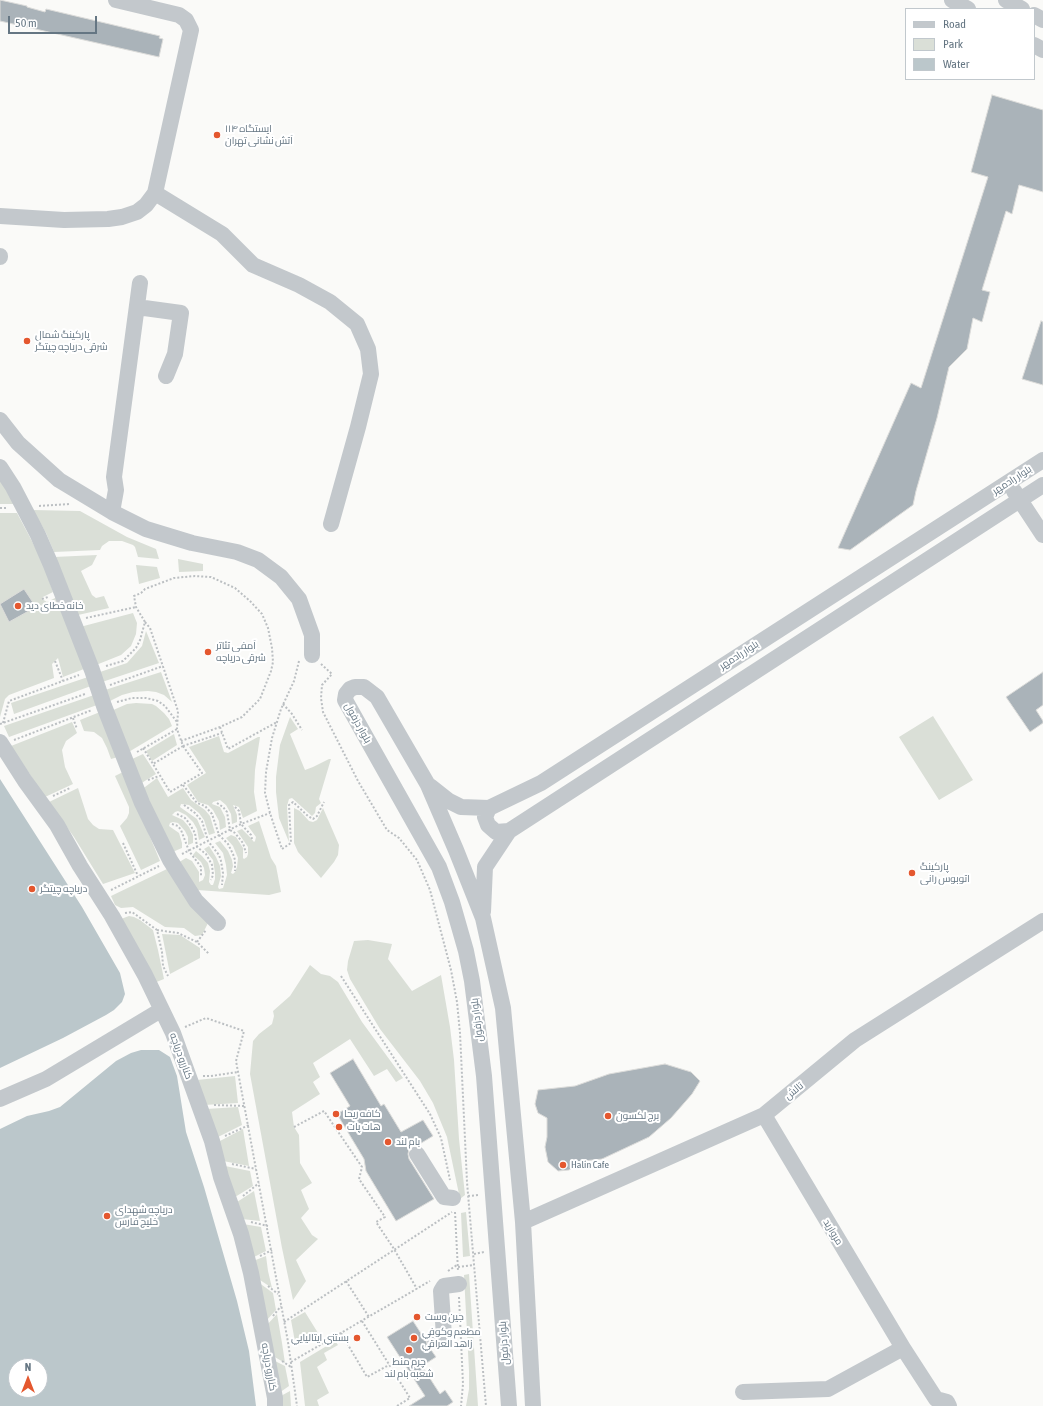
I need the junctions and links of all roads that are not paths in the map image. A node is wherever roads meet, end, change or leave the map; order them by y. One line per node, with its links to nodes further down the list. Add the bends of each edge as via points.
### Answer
1 (116, 0): 4 (street, via 149,8)
2 (952, 0): 5 (street)
3 (1006, 0): 6 (street)
4 (170, 6): 7 (street, via 186,20 191,30)
5 (966, 8)
6 (1020, 8)
7 (155, 194): 8 (street, via 137,212 108,219 64,220); 19 (street, via 222,234 254,265 330,302 357,324 368,349 371,374)
8 (0, 216)
9 (140, 283): 10 (street)
10 (136, 307): 11 (street, via 181,313 175,354); 18 (street, via 114,477 116,490)
11 (166, 376)
12 (0, 420): 18 (street, via 18,443 59,480)
13 (1043, 460): 15 (street, بلوار رادمهر)
14 (0, 467): 28 (street, via 13,487 46,553 140,798 170,860 196,901)
15 (1008, 483): 17 (street); 24 (street, بلوار رادمهر, via 541,783)
16 (1043, 485): 17 (street, بلوار رادمهر)
17 (1020, 499): 20 (street); 25 (street, بلوار رادمهر)
18 (112, 512): 21 (street, via 146,529 192,543 237,552 258,560 281,577 299,599 312,635)
19 (331, 524)
20 (1043, 534)
21 (306, 656)
22 (0, 742): 29 (street, کناررو دریاچه, via 57,825 112,916)
23 (428, 785): 24 (street, بلوار رادمهر, via 448,801 461,807); 26 (street, بلوار دزفول); 41 (street, بلوار دزفول, via 377,696 364,687 350,689 346,694 347,706 439,867 466,951 484,1076)
24 (489, 808): 25 (street, via 485,817 488,825 496,832)
25 (509, 831): 26 (street, via 485,867)
26 (483, 918): 34 (street, بلوار دزفول, via 503,1008)
27 (1043, 921): 31 (street, تالش, via 855,1040)
28 (218, 923)
29 (161, 1010): 30 (street, via 46,1079); 40 (street, کناررو دریاچه, via 181,1053 241,1234 251,1273)
30 (0, 1099)
31 (764, 1115): 34 (street, تالش); 37 (street, مروارید)
32 (417, 1154): 33 (street, via 444,1197)
33 (454, 1204)
34 (523, 1222): 42 (street, بلوار دزفول)
35 (458, 1284): 36 (street, via 444,1286 441,1291 444,1336)
36 (435, 1340)
37 (902, 1348): 38 (street, via 828,1389); 39 (street, مروارید)
38 (743, 1392)
39 (940, 1404)
40 (275, 1406)
41 (509, 1406)
42 (533, 1406)

